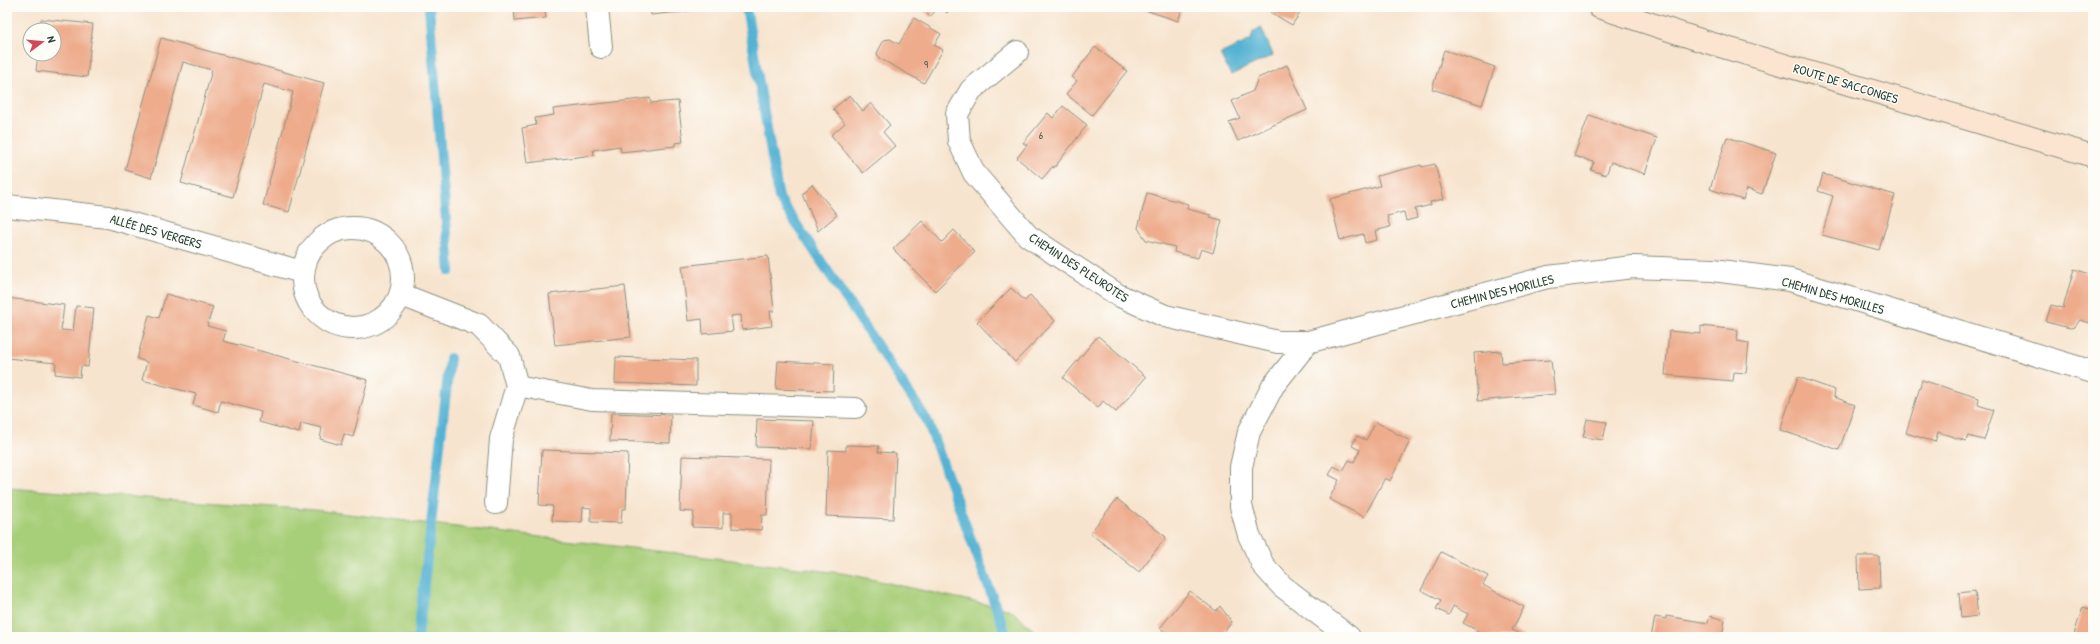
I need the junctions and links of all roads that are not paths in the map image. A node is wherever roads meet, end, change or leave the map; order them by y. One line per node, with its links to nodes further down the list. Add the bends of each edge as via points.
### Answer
1 (597, 7): 3 (street)
2 (1599, 7): 5 (street, ROUTE DE SACCONGES, via 1711,43)
3 (601, 47)
4 (1017, 52): 9 (street, CHEMIN DES PLEUROTES, via 971,90 957,114 959,141 974,173 1028,236 1118,295 1165,316 1278,342)
5 (2093, 156)
6 (7, 206): 7 (street, ALLÉE DES VERGERS, via 108,216)
7 (302, 272): 8 (street, via 306,296 320,316 342,328 366,327 388,316); 8 (street, via 311,249 329,232 353,226 377,232 395,248 404,271)
8 (402, 295): 11 (street, via 479,325 509,356)
9 (1308, 342): 10 (street, CHEMIN DES MORILLES, via 1548,277 1633,267 1713,270 1790,280); 14 (street, via 1273,386 1249,432 1241,467 1241,506 1249,535 1263,565 1282,586)
10 (2093, 372)
11 (517, 386): 12 (lane, via 592,400); 13 (street, via 501,439)
12 (856, 408)
13 (496, 503)
14 (1349, 637)

